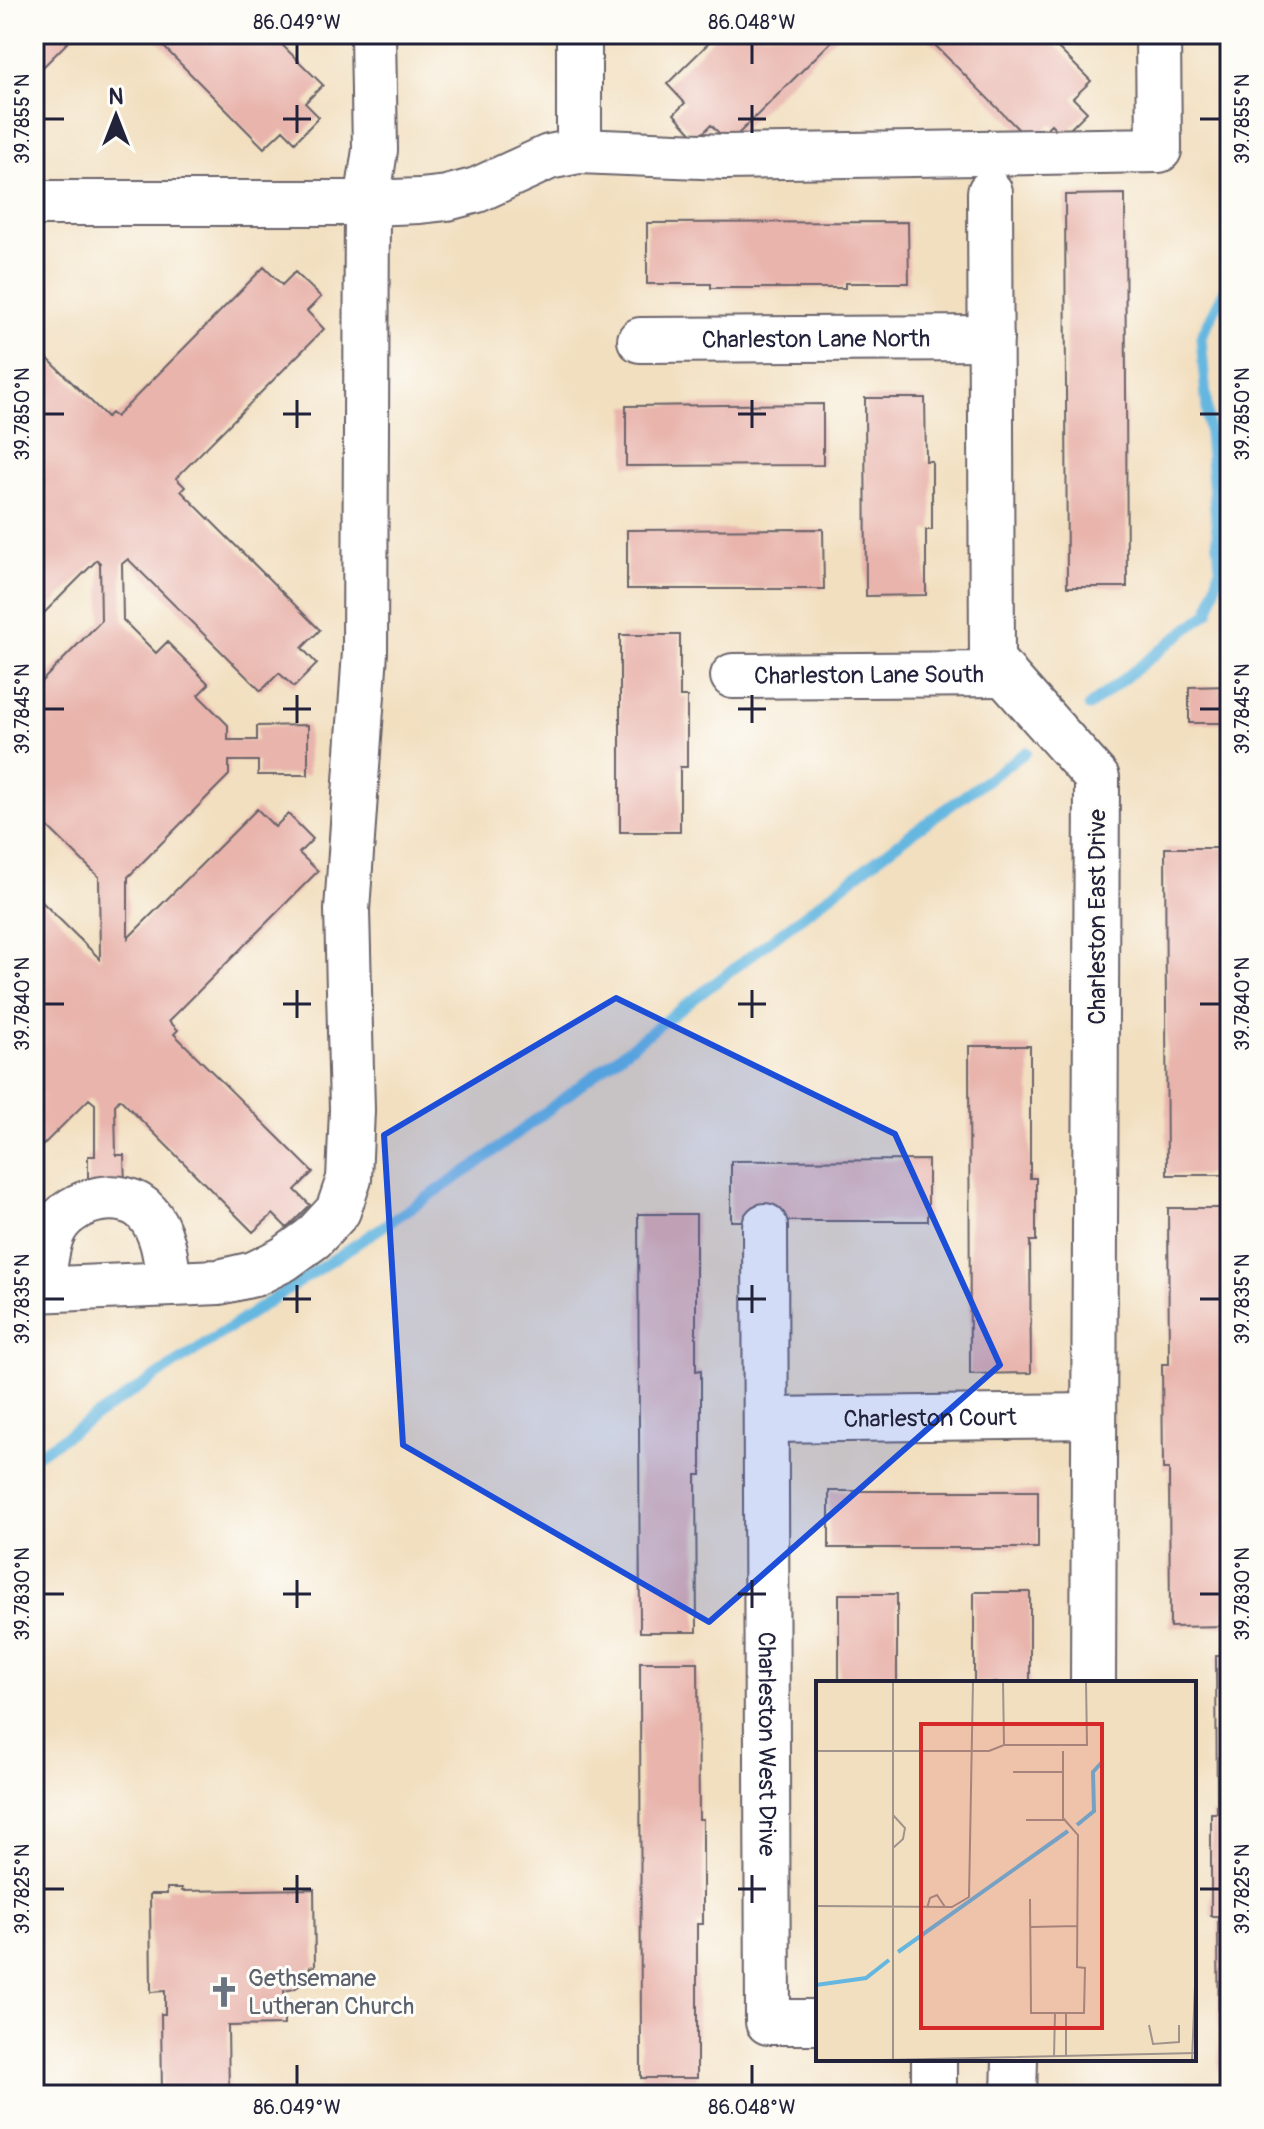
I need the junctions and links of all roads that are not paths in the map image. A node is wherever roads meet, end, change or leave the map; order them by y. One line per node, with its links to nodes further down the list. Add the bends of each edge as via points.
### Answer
1 (373, 34): 7 (street, via 375,150)
2 (579, 34): 4 (street)
3 (1158, 34): 4 (street, via 1159,150 725,157)
4 (579, 151): 7 (street, via 549,157 447,198)
5 (990, 192): 8 (street, Charleston East Drive)
6 (34, 203): 7 (street)
7 (367, 203): 13 (street, via 365,652 347,910 349,1179 338,1211 284,1259 254,1274 219,1282)
8 (991, 338): 9 (street, Charleston Lane North); 10 (street, Charleston East Drive, via 992,660)
9 (640, 340)
10 (1005, 674): 11 (street, Charleston Lane South); 15 (street, Charleston East Drive, via 1097,778)
11 (733, 676)
12 (765, 1226): 16 (street, Charleston West Drive)
13 (169, 1284): 14 (street); 14 (street, via 161,1238 146,1211 133,1202 112,1200 91,1201 62,1218 53,1230)
14 (38, 1289)
15 (1094, 1416): 16 (street, Charleston Court); 17 (street, Charleston East Drive)
16 (766, 1420): 18 (street, Charleston West Drive, via 768,2022)
17 (1093, 1681)
18 (816, 2022)
19 (934, 2061): 21 (street)
20 (1015, 2061): 22 (street)
21 (934, 2095)
22 (1014, 2095)

